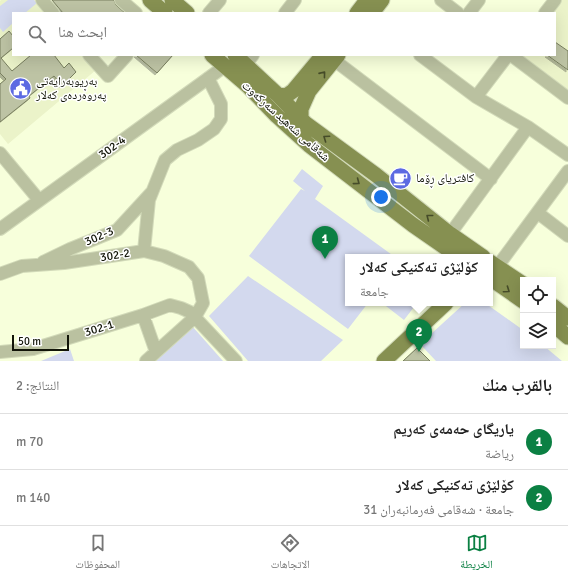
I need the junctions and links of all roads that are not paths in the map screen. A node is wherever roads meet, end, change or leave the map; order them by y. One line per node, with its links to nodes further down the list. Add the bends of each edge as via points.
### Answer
1 (42, 0): 12 (street)
2 (121, 0): 13 (street)
3 (150, 0): 14 (main road)
4 (172, 0): 15 (main road)
5 (220, 0): 16 (street)
6 (295, 0): 17 (street)
7 (367, 0): 18 (main road)
8 (382, 0): 19 (main road)
9 (441, 0): 20 (street)
10 (479, 0): 21 (street)
11 (555, 0): 22 (street)
12 (52, 12)
13 (135, 12)
14 (164, 12)
15 (186, 12)
16 (210, 12)
17 (286, 12)
18 (358, 12)
19 (373, 12)
20 (457, 12)
21 (470, 12)
22 (546, 12)
23 (90, 56): 24 (street, via 108,76)
24 (126, 56)
25 (213, 56): 31 (main road, شەقامی شەهید سەرکەوت)
26 (421, 56): 35 (street)
27 (510, 56): 35 (street)
28 (512, 56): 36 (street)
29 (332, 57): 33 (main road); 42 (street)
30 (245, 58): 34 (main road, شەقامی شەهید سەرکەوت)
31 (225, 66): 32 (street, 302-4); 50 (main road, شەقامی شەهید سەرکەوت, one-way to 50, via 309,145)
32 (208, 78): 43 (street, via 221,104 222,119 214,129 177,150 165,160); 44 (street, 302-4)
33 (304, 88): 34 (main road, via 286,96); 37 (main road)
34 (278, 95): 37 (main road, شەقامی شەهید سەرکەوت)
35 (476, 96): 38 (street)
36 (568, 98)
37 (301, 120): 47 (main road, شەقامی شەهید سەرکەوت, one-way to 37)
38 (528, 127): 40 (street); 42 (street)
39 (0, 153): 44 (street)
40 (568, 155)
41 (568, 171): 45 (street)
42 (491, 179): 47 (street)
43 (152, 192): 49 (street); 52 (street, 302-3, via 117,230)
44 (38, 200): 46 (street, 302-4)
45 (538, 213): 48 (street); 53 (street)
46 (0, 229)
47 (450, 234): 51 (main road, شەقامی شەهید سەرکەوت)
48 (568, 236)
49 (144, 251): 52 (street, 302-2); 62 (street, 302-2, via 189,267 198,278 203,303)
50 (455, 254)
51 (478, 254)
52 (36, 266): 56 (street, 302-2, via 22,266)
53 (493, 268)
54 (493, 269): 57 (main road)
55 (493, 270): 58 (main road, one-way to 58)
56 (0, 274)
57 (520, 283)
58 (520, 299)
59 (443, 306): 72 (main road)
60 (556, 308): 63 (main road)
61 (143, 315): 62 (street, 302-1, via 170,305 190,312); 68 (street, 302-1, via 33,349); 69 (street)
62 (195, 317): 69 (street); 71 (street, 302-1)
63 (568, 318)
64 (556, 327): 66 (main road)
65 (556, 328): 67 (street)
66 (568, 337)
67 (568, 346)
68 (0, 352)
69 (156, 352): 70 (street)
70 (146, 361)
71 (236, 361)
72 (384, 361)

